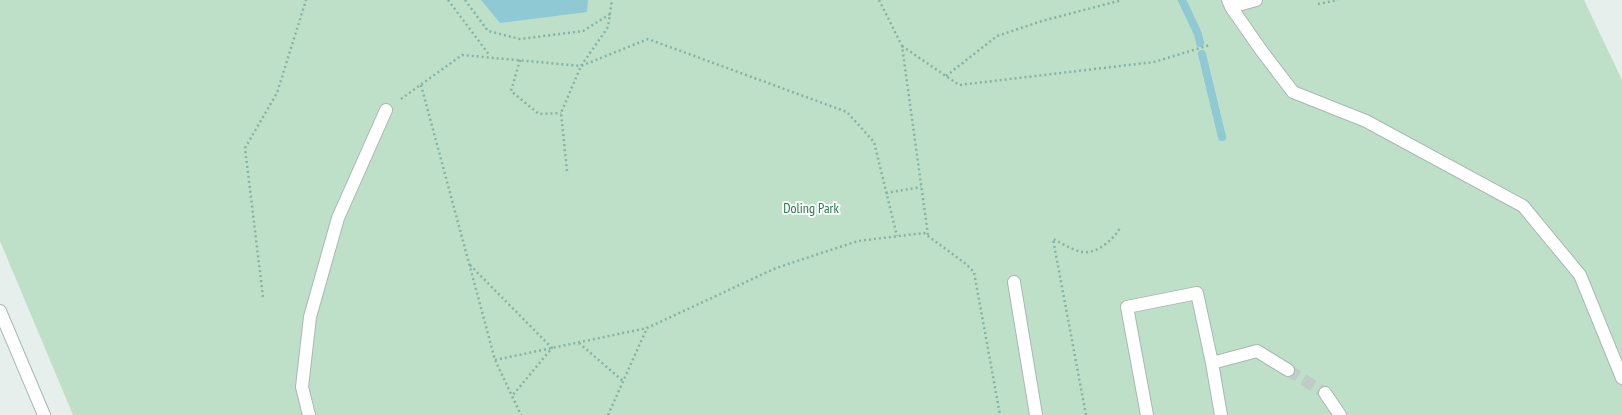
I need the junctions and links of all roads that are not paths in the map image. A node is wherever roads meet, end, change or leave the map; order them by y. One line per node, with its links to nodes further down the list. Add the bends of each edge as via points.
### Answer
1 (1256, 0): 2 (street)
2 (1230, 3): 8 (street, via 1293,92 1366,121 1523,206 1580,275)
3 (386, 110): 11 (street, via 338,218 310,317 302,387)
4 (1014, 282): 12 (street)
5 (0, 311): 10 (street)
6 (1212, 363): 7 (street, via 1257,351); 13 (street, via 1197,293 1127,307); 14 (street)
7 (1288, 370)
8 (1622, 378)
9 (1325, 393): 15 (street)
10 (44, 415)
11 (309, 415)
12 (1036, 415)
13 (1147, 415)
14 (1221, 415)
15 (1340, 415)

